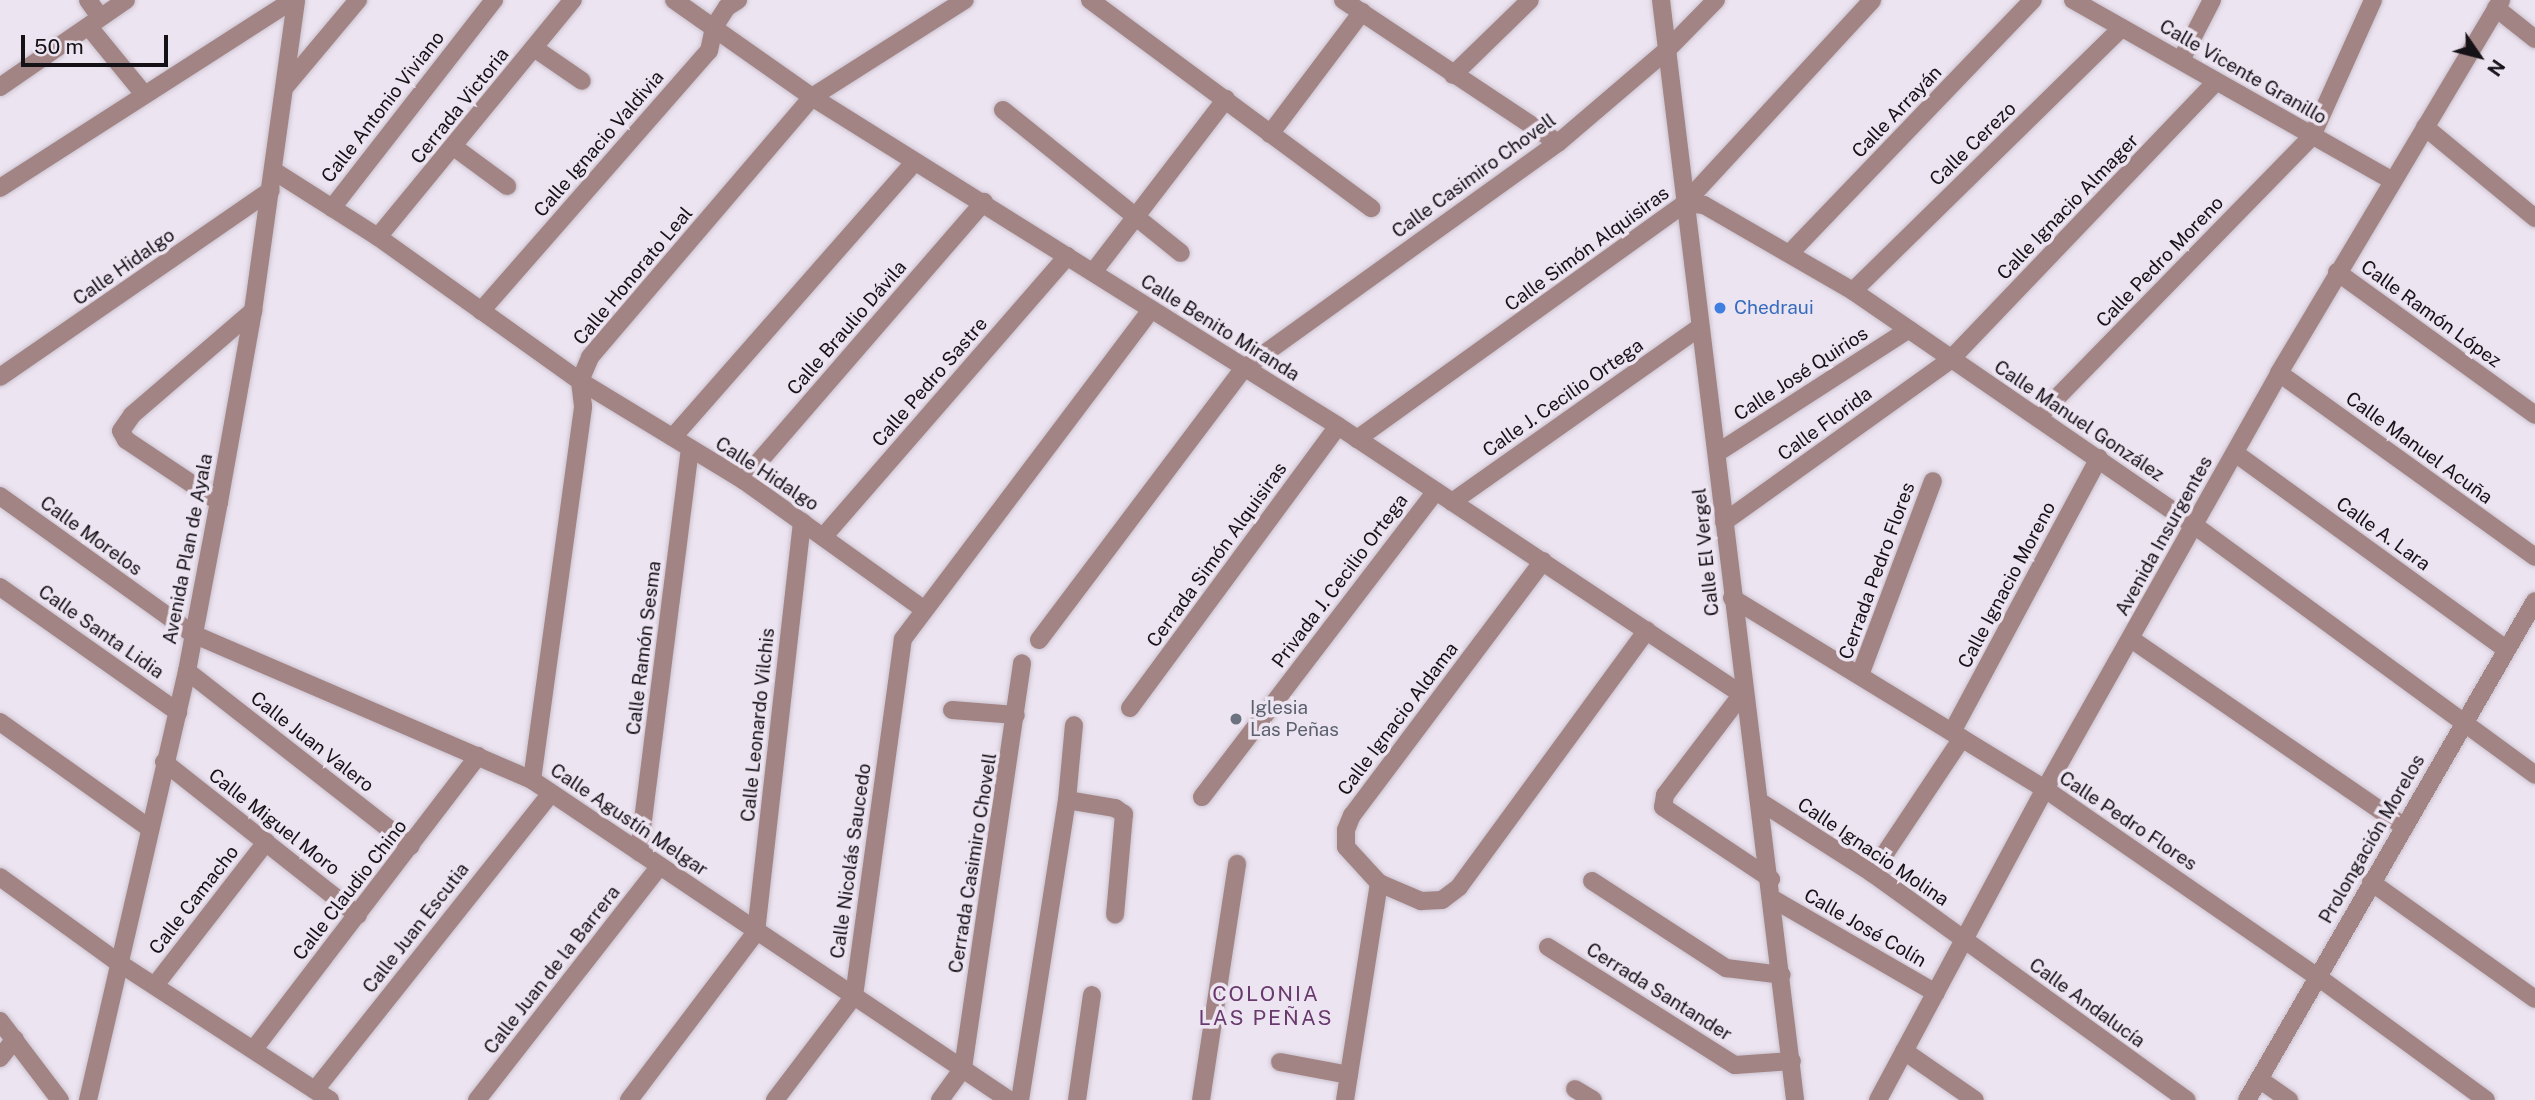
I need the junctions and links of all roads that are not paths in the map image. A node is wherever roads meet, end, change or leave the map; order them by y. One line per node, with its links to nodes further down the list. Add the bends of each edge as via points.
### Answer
1 (88, 0): 22 (street)
2 (126, 0): 22 (street)
3 (295, 0): 33 (street, Avenida Plan de Ayala); 34 (street)
4 (358, 0): 33 (street)
5 (494, 0): 51 (street, Calle Antonio Viviano)
6 (573, 0): 26 (street, Cerrada Victoria)
7 (674, 0): 23 (street, Calle Benito Miranda)
8 (738, 0): 23 (street, Calle Ignacio Valdivia, via 727,7)
9 (965, 0): 35 (street, Calle Honorato Leal)
10 (1090, 0): 36 (street)
11 (1343, 0): 21 (street)
12 (1531, 0): 29 (street)
13 (1661, 0): 27 (street, Calle El Vergel)
14 (1716, 0): 27 (street, Calle Casimiro Chovell)
15 (1872, 0): 50 (street, Calle Simón Alquisiras)
16 (2033, 0): 57 (street, Calle Arrayán)
17 (2073, 0): 24 (street, Calle Vicente Granillo)
18 (2212, 0): 28 (street)
19 (2373, 0): 40 (street)
20 (2499, 4): 25 (street); 38 (street, Avenida Insurgentes)
21 (1362, 12): 29 (street); 39 (street)
22 (94, 22): 32 (street); 34 (street)
23 (714, 27): 35 (street, Calle Benito Miranda); 63 (street, Calle Ignacio Valdivia, via 709,51)
24 (2122, 27): 28 (street, Calle Vicente Granillo); 61 (street, Calle Cerezo)
25 (2535, 39)
26 (534, 48): 30 (street); 42 (street, Cerrada Victoria)
27 (1667, 50): 41 (street, Calle Casimiro Chovell); 50 (street, Calle El Vergel)
28 (2181, 60): 31 (street, Calle Vicente Granillo)
29 (1453, 75): 41 (street)
30 (582, 82)
31 (2216, 82): 40 (street, Calle Vicente Granillo); 67 (street, Calle Ignacio Almager)
32 (0, 87)
33 (285, 87): 44 (street, Avenida Plan de Ayala)
34 (143, 93): 47 (street)
35 (812, 97): 43 (street, Calle Benito Miranda); 71 (street, Calle Honorato Leal, via 590,357)
36 (1226, 99): 39 (street); 53 (street)
37 (1003, 110): 53 (street)
38 (2425, 127): 45 (street, Avenida Insurgentes); 54 (street)
39 (1270, 134): 52 (street)
40 (2312, 136): 45 (street, Calle Vicente Granillo); 73 (street, Calle Pedro Moreno)
41 (1558, 143): 68 (street, Calle Casimiro Chovell)
42 (454, 147): 46 (street); 55 (street, Cerrada Victoria)
43 (915, 162): 49 (street, Calle Benito Miranda); 75 (street)
44 (274, 172): 48 (street, Avenida Plan de Ayala); 51 (street, Calle Hidalgo)
45 (2392, 180): 60 (street, Avenida Insurgentes)
46 (507, 186)
47 (0, 188)
48 (271, 190): 62 (street, Avenida Plan de Ayala); 70 (street, Calle Hidalgo)
49 (984, 202): 58 (street, Calle Benito Miranda); 81 (street, Calle Braulio Dávila)
50 (1685, 203): 57 (street, Calle Manuel González, via 1704,205); 65 (street, Calle El Vergel); 76 (street, Calle Simón Alquisiras)
51 (332, 208): 55 (street, Calle Hidalgo)
52 (1371, 208)
53 (1135, 216): 56 (street); 59 (street)
54 (2535, 218)
55 (378, 237): 63 (street, Calle Hidalgo)
56 (1181, 253)
57 (1790, 253): 61 (street, Calle Manuel González)
58 (1067, 256): 59 (street, Calle Benito Miranda); 90 (street, Calle Pedro Sastre)
59 (1094, 271): 64 (street, Calle Benito Miranda)
60 (2337, 272): 69 (street, Avenida Insurgentes); 72 (street, Calle Ramón López)
61 (1853, 291): 66 (street, Calle Manuel González)
62 (253, 311): 85 (street, Avenida Plan de Ayala); 85 (street, via 132,415 121,431 126,440)
63 (481, 311): 71 (street, Calle Hidalgo)
64 (1150, 311): 68 (street, Calle Benito Miranda); 96 (street)
65 (1699, 328): 78 (street, Calle El Vergel); 86 (street, Calle J. Cecilio Ortega)
66 (1908, 330): 67 (street, Calle Manuel González); 78 (street, Calle José Quirios)
67 (1950, 360): 73 (street, Calle Manuel González); 88 (street, Calle Florida)
68 (1243, 369): 74 (street, Calle Benito Miranda); 100 (street)
69 (2279, 373): 79 (street, Avenida Insurgentes); 91 (street, Calle Manuel Acuña)
70 (0, 377)
71 (580, 381): 75 (street, Calle Hidalgo); 117 (street, Calle Honorato Leal, via 583,406)
72 (2535, 415)
73 (2038, 417): 80 (street, Calle Manuel González)
74 (1338, 426): 76 (street, Calle Benito Miranda); 106 (street, Cerrada Simón Alquisiras)
75 (673, 437): 77 (street, Calle Hidalgo)
76 (1357, 439): 83 (street, Calle Benito Miranda)
77 (690, 449): 81 (street, Calle Hidalgo); 127 (street, Calle Ramón Sesma)
78 (1717, 453): 88 (street, Calle El Vergel)
79 (2235, 453): 89 (street, Avenida Insurgentes); 101 (street, Calle A. Lara)
80 (2099, 458): 89 (street, Calle Manuel González); 113 (street, Calle Ignacio Moreno)
81 (743, 481): 87 (street, Calle Hidalgo)
82 (1933, 481): 104 (street, Cerrada Pedro Flores)
83 (1436, 491): 86 (street, Calle Benito Miranda); 120 (street, Privada J. Cecilio Ortega)
84 (0, 496): 98 (street, Calle Morelos)
85 (219, 502): 98 (street, Avenida Plan de Ayala)
86 (1452, 502): 92 (street, Calle Benito Miranda)
87 (802, 522): 90 (street, Calle Hidalgo); 139 (street, Calle Leonardo Vilchis)
88 (1724, 522): 94 (street, Calle El Vergel)
89 (2194, 525): 99 (street, Avenida Insurgentes); 110 (street, Calle Manuel González)
90 (824, 536): 96 (street, Calle Hidalgo)
91 (2535, 557)
92 (1543, 561): 97 (street, Calle Benito Miranda); 134 (street, Calle Ignacio Aldama, via 1352,815 1346,847)
93 (0, 587): 108 (street, Calle Santa Lidia)
94 (1731, 598): 104 (street, Calle Pedro Flores); 105 (street, Calle El Vergel)
95 (2535, 601): 101 (street, Prolongación Morelos)
96 (922, 608): 148 (street, Calle Nicolás Saucedo, via 903,639)
97 (1647, 630): 105 (street, Calle Benito Miranda); 134 (street, Calle Ignacio Aldama, via 1459,887 1442,900 1421,901)
98 (193, 634): 103 (street, Avenida Plan de Ayala); 114 (street, Calle Agustín Melgar)
99 (2131, 639): 118 (street, Avenida Insurgentes); 124 (street)
100 (1039, 640)
101 (2506, 649): 110 (street, Prolongación Morelos)
102 (1022, 663): 109 (street, Cerrada Casimiro Chovell)
103 (187, 671): 108 (street, Avenida Plan de Ayala); 126 (street, Calle Juan Valero)
104 (1860, 675): 113 (street, Calle Pedro Flores)
105 (1742, 694): 122 (street, Calle El Vergel); 132 (street, via 1665,795 1663,807)
106 (1130, 708)
107 (952, 710): 109 (street)
108 (178, 712): 115 (street, Avenida Plan de Ayala)
109 (1016, 715): 157 (street, Cerrada Casimiro Chovell)
110 (2463, 720): 116 (street, Calle Manuel González); 124 (street, Prolongación Morelos)
111 (0, 722): 123 (street)
112 (1074, 725): 121 (street)
113 (1957, 735): 118 (street, Calle Pedro Flores); 130 (street)
114 (478, 756): 117 (street, Calle Agustín Melgar); 126 (street, Calle Claudio Chino)
115 (164, 762): 123 (street, Avenida Plan de Ayala); 125 (street, Calle Miguel Moro)
116 (2535, 775)
117 (532, 780): 119 (street, Calle Agustín Melgar)
118 (2045, 789): 140 (street, Avenida Insurgentes); 144 (street, Calle Pedro Flores)
119 (551, 793): 127 (street, Calle Agustín Melgar); 161 (street, Calle Juan Escutia)
120 (1202, 797)
121 (1068, 800): 138 (street, via 1115,808 1124,814); 169 (street)
122 (1759, 801): 130 (street, Calle Ignacio Molina); 132 (street, Calle El Vergel)
123 (148, 827): 142 (street, Avenida Plan de Ayala)
124 (2405, 827): 135 (street, Prolongación Morelos)
125 (266, 842): 137 (street, Calle Miguel Moro); 145 (street, Calle Camacho)
126 (411, 846): 137 (street, Calle Claudio Chino)
127 (639, 852): 129 (street, Calle Agustín Melgar)
128 (1237, 864): 171 (street)
129 (660, 866): 139 (street, Calle Agustín Melgar); 164 (street, Calle Juan de la Barrera)
130 (1871, 873): 140 (street, Calle Ignacio Molina)
131 (0, 877): 142 (street)
132 (1772, 878): 136 (street, Calle El Vergel)
133 (1592, 881): 143 (street, via 1726,968)
134 (1378, 883): 158 (street)
135 (2371, 883): 144 (street, Prolongación Morelos); 149 (street)
136 (1773, 899): 143 (street, Calle El Vergel); 146 (street, Calle José Colín)
137 (358, 915): 152 (street, Calle Claudio Chino)
138 (1115, 915)
139 (756, 932): 148 (street, Calle Agustín Melgar); 165 (street)
140 (1963, 939): 146 (street, Avenida Insurgentes); 177 (street, Calle Andalucía)
141 (1548, 947): 155 (street, Cerrada Santander, via 1735,1065)
142 (117, 961): 145 (street); 163 (street, Avenida Plan de Ayala)
143 (1782, 975): 155 (street, Calle El Vergel)
144 (2318, 977): 159 (street, Prolongación Morelos); 180 (street, Calle Pedro Flores)
145 (156, 984): 152 (street)
146 (1936, 993): 153 (street, Avenida Insurgentes)
147 (1092, 995): 170 (street)
148 (853, 996): 157 (street, Calle Agustín Melgar); 166 (street, Calle Nicolás Saucedo)
149 (2535, 999)
150 (0, 1021): 151 (street)
151 (15, 1039): 154 (street); 162 (street)
152 (254, 1049): 161 (street)
153 (1904, 1051): 175 (street, Avenida Insurgentes); 176 (street)
154 (0, 1058)
155 (1792, 1061): 174 (street, Calle El Vergel)
156 (1280, 1062): 158 (street)
157 (963, 1068): 167 (street); 168 (street, Calle Agustín Melgar)
158 (1349, 1075): 172 (street)
159 (2259, 1079): 178 (street, Prolongación Morelos); 179 (street)
160 (1575, 1089): 173 (street)
161 (322, 1095)
162 (60, 1100)
163 (88, 1100)
164 (478, 1100)
165 (629, 1100)
166 (775, 1100)
167 (940, 1100)
168 (1009, 1100)
169 (1020, 1100)
170 (1077, 1100)
171 (1201, 1100)
172 (1345, 1100)
173 (1593, 1100)
174 (1795, 1100)
175 (1878, 1100)
176 (1975, 1100)
177 (2187, 1100)
178 (2247, 1100)
179 (2289, 1100)
180 (2486, 1100)

